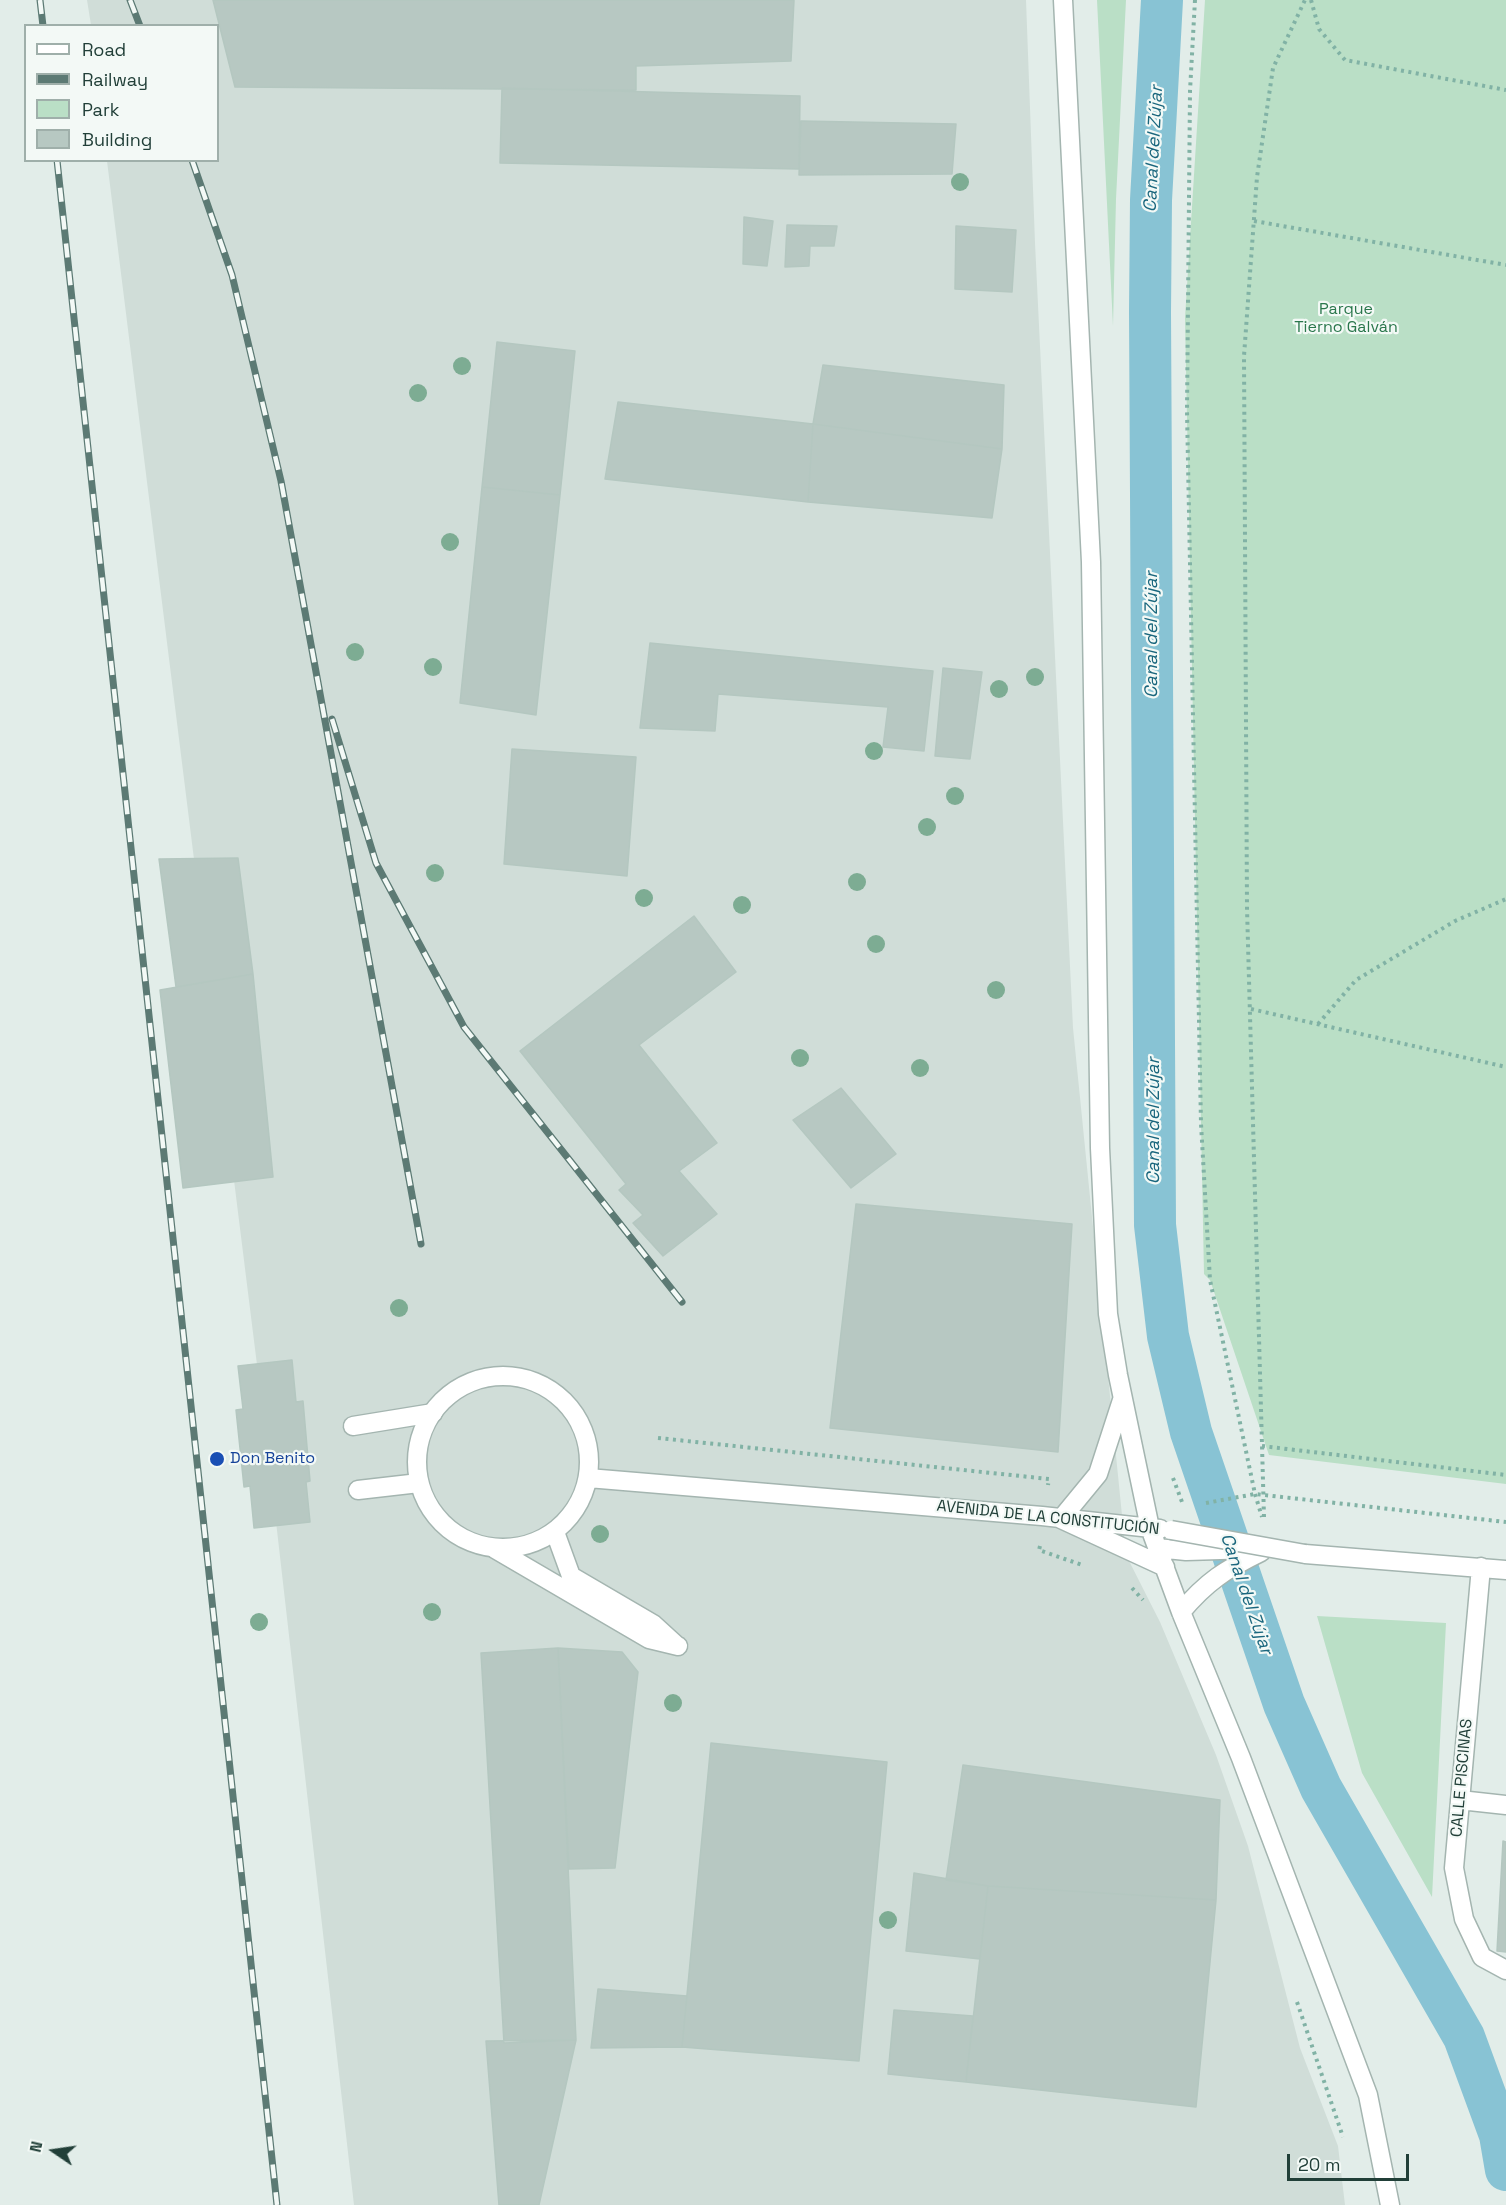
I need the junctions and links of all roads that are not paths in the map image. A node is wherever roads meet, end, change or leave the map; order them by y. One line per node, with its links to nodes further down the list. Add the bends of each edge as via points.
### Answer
1 (1063, 0): 2 (street, via 1091,562 1102,1238 1108,1314)
2 (1123, 1398): 8 (street, via 1098,1474); 9 (street)
3 (433, 1413): 4 (street); 5 (street, via 438,1404 464,1384 494,1375 526,1378 555,1393 576,1416 588,1446); 6 (street, via 422,1431 416,1463)
4 (353, 1426)
5 (588, 1478): 8 (street, AVENIDA DE LA CONSTITUCIÓN); 10 (street, via 577,1508)
6 (419, 1483): 7 (street); 12 (street, via 421,1494 438,1522 464,1541)
7 (358, 1490)
8 (1061, 1519): 9 (street, AVENIDA DE LA CONSTITUCIÓN); 14 (street)
9 (1150, 1528): 11 (street); 13 (street, AVENIDA DE LA CONSTITUCIÓN, bridge)
10 (555, 1532): 12 (street, via 526,1546); 12 (street, via 572,1576 653,1624 678,1646 649,1639)
11 (1157, 1548): 13 (street); 14 (street)
12 (495, 1549)
13 (1266, 1549): 15 (street, AVENIDA DE LA CONSTITUCIÓN, bridge); 17 (street, via 1202,1587)
14 (1165, 1567): 17 (street)
15 (1481, 1567): 16 (street, AVENIDA DE LA CONSTITUCIÓN); 18 (street, CALLE PISCINAS)
16 (1506, 1570)
17 (1181, 1612): 21 (street, via 1241,1758 1368,2095)
18 (1460, 1800): 19 (street); 20 (street, CALLE PISCINAS, via 1454,1868 1464,1919 1482,1957)
19 (1506, 1805)
20 (1506, 1970)
21 (1390, 2205)

